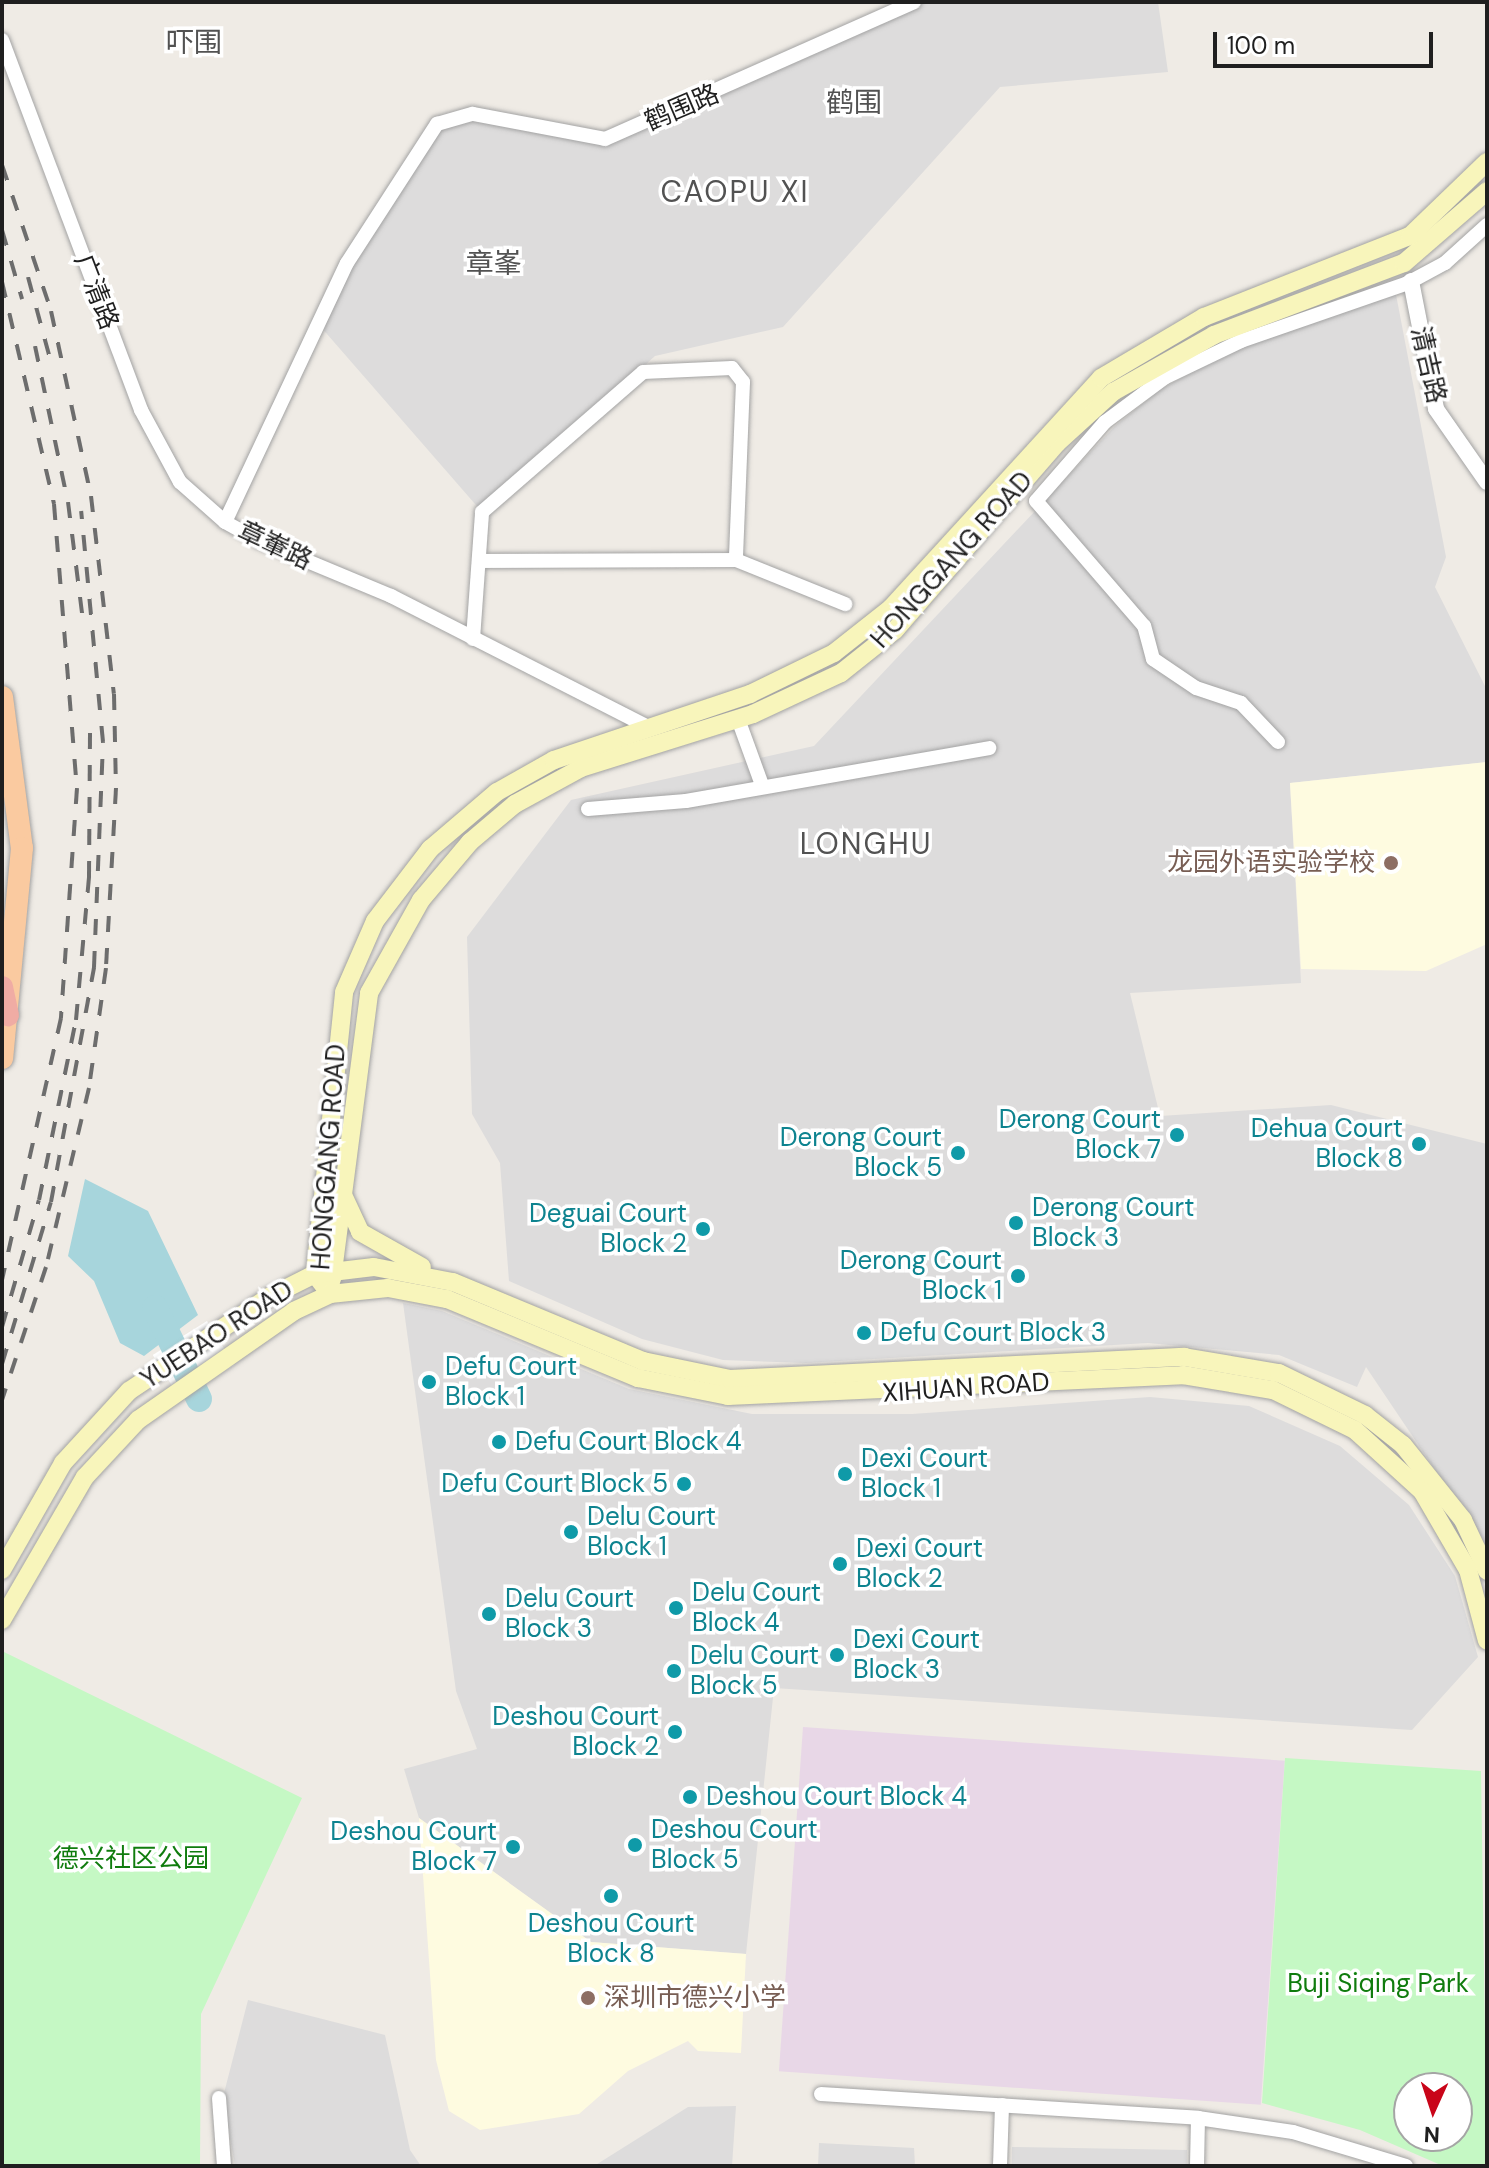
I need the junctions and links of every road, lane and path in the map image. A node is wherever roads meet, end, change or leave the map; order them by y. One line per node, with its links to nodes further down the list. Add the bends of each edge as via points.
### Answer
1 (914, 2): 3 (street, 鹤围路, via 605,139 473,114)
2 (2, 40): 9 (street, 广清路, via 155,441 180,482)
3 (437, 124): 9 (street, 章輋路, via 347,263)
4 (1487, 162): 16 (main road, HONGGANG ROAD, via 1410,236 1190,324 1101,378 891,608 842,648 781,681)
5 (1487, 191): 15 (main road, HONGGANG ROAD, via 1446,233 1391,270 1214,335 1121,386 1057,443 869,653 807,691)
6 (1487, 225): 7 (street, via 1445,263)
7 (1411, 281): 8 (street, 清吉路, via 1436,409); 17 (street, via 1241,341 1164,378 1105,422 1036,501 1144,626 1153,659 1196,688 1241,703)
8 (1487, 482)
9 (225, 522): 13 (street, 章輋路)
10 (736, 560): 11 (street); 11 (street, via 743,382 732,368 643,372 482,512); 12 (street)
11 (479, 561): 13 (street)
12 (845, 604)
13 (473, 639): 16 (street, 章輋路)
14 (2, 697): 22 (main road, via 22,848)
15 (738, 719): 19 (street); 24 (main road, HONGGANG ROAD, via 557,779 493,821 434,882 369,993)
16 (646, 726): 25 (main road, HONGGANG ROAD, via 574,751 497,792 430,849 375,921 339,1017)
17 (1278, 742)
18 (989, 748): 19 (street)
19 (762, 785): 20 (street, via 686,801)
20 (588, 809)
21 (2, 987): 22 (highway)
22 (8, 1015): 23 (main road)
23 (2, 1058)
24 (342, 1185): 25 (main road, HONGGANG ROAD); 26 (main road, via 360,1232)
25 (324, 1272): 26 (main road, XIHUAN ROAD, via 394,1268); 27 (main road, HONGGANG ROAD); 28 (main road, YUEBAO ROAD, via 218,1329 154,1373 63,1463)
26 (453, 1282): 29 (main road, XIHUAN ROAD, via 614,1352 730,1379 1184,1357 1279,1373 1365,1415 1403,1445 1463,1520)
27 (330, 1294): 30 (main road, YUEBAO ROAD, via 173,1391 85,1477); 31 (main road, XIHUAN ROAD, via 388,1288 428,1293 608,1369 728,1396 1183,1375 1273,1390 1355,1430 1422,1491 1468,1570)
28 (2, 1570)
29 (1487, 1571)
30 (2, 1620)
31 (1487, 1641)
32 (821, 2094): 34 (street)
33 (219, 2098): 36 (street)
34 (1002, 2105): 35 (street); 37 (street)
35 (1198, 2118): 38 (street); 39 (street, via 1293,2132)
36 (224, 2166)
37 (1000, 2166)
38 (1197, 2166)
39 (1406, 2166)

